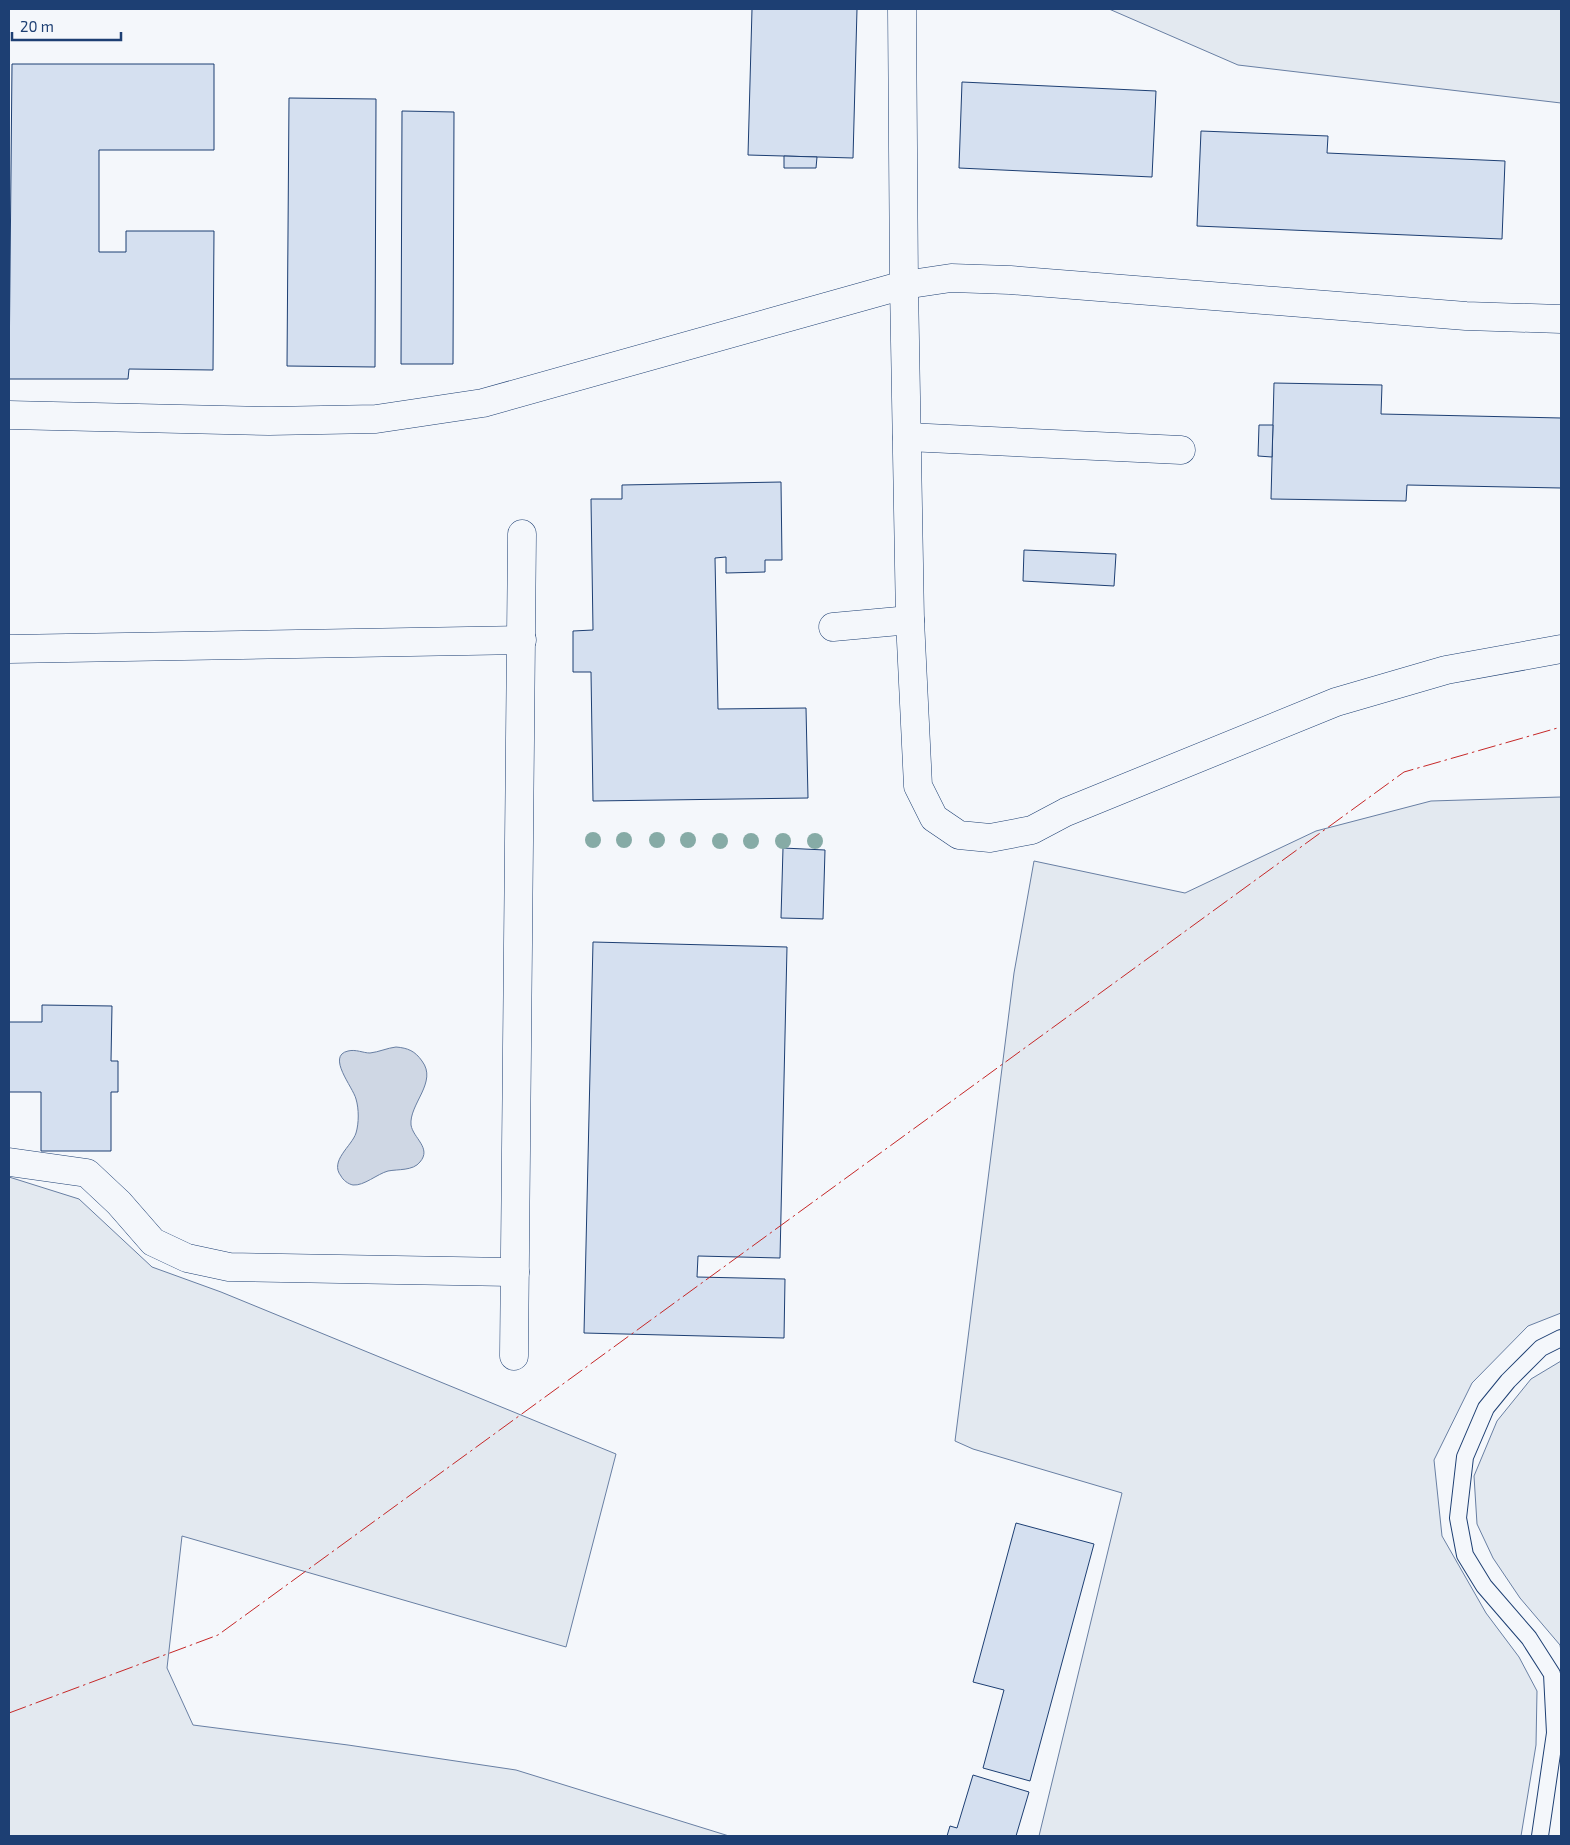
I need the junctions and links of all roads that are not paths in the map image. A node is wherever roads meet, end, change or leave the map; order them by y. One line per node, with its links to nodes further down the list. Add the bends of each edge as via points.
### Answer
1 (902, 9): 2 (street)
2 (904, 285): 3 (street, via 951,278 1010,280 1466,316); 4 (street, via 483,403 376,419 269,422); 5 (street)
3 (1561, 319)
4 (9, 415)
5 (907, 437): 6 (street); 8 (street)
6 (1181, 450)
7 (522, 534): 10 (street)
8 (910, 620): 9 (street); 12 (street, via 918,786 934,818 959,835 990,838 1032,830 1066,812 1336,702 1446,670)
9 (833, 627)
10 (522, 640): 11 (street); 14 (street)
11 (9, 649)
12 (1561, 649)
13 (9, 1162): 14 (street, via 87,1173 154,1242 188,1258 229,1267)
14 (514, 1272): 16 (street)
15 (1561, 1338): 17 (lane, via 1541,1348 1486,1408 1465,1457 1458,1518 1465,1555 1484,1586 1529,1638 1552,1674 1555,1733)
16 (514, 1356)
17 (1540, 1836)

